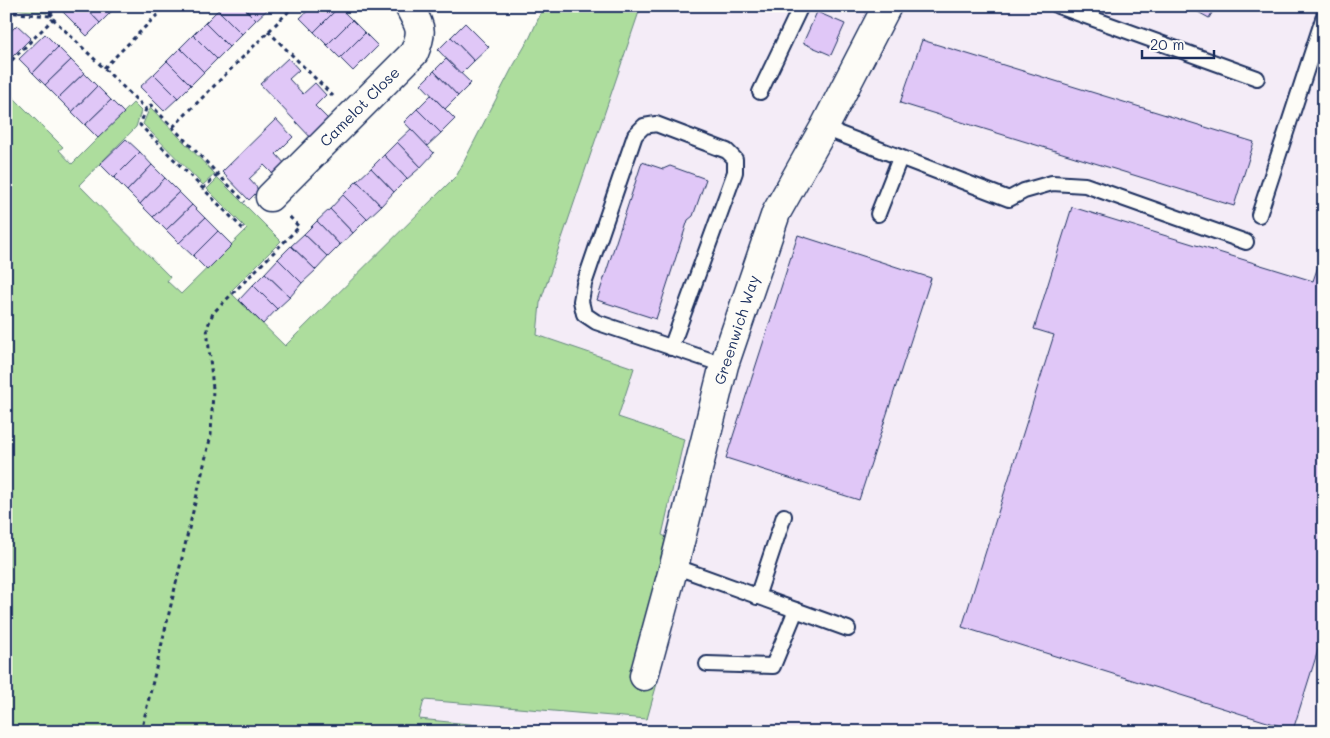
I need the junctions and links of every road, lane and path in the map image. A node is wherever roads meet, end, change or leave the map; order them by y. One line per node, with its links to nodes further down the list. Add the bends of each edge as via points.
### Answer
1 (50, 6): 11 (path)
2 (60, 6): 11 (path)
3 (166, 6): 14 (path)
4 (294, 6): 12 (path)
5 (409, 6): 18 (street, Camelot Close, via 420,28 414,53)
6 (801, 6): 16 (lane)
7 (1058, 6): 15 (lane)
8 (882, 8): 20 (street, Greenwich Way)
9 (6, 12): 11 (path)
10 (1324, 16): 26 (lane)
11 (52, 18): 13 (path); 14 (path)
12 (268, 31): 18 (path); 19 (path)
13 (6, 66)
14 (104, 68): 17 (path)
15 (1257, 78)
16 (760, 92)
17 (146, 110): 19 (path, via 151,105); 23 (path, via 140,124)
18 (352, 116): 24 (street, Camelot Close)
19 (173, 127): 22 (path)
20 (824, 128): 21 (lane); 30 (street, Greenwich Way, via 776,212)
21 (900, 158): 25 (lane); 28 (lane, via 1009,199 1052,183 1085,185)
22 (218, 174): 23 (path); 24 (path, via 255,212)
23 (203, 188): 27 (path)
24 (270, 197): 38 (path, via 299,227 213,313 207,328 213,389 211,435)
25 (878, 214)
26 (1259, 215)
27 (243, 230)
28 (1246, 242)
29 (671, 348): 29 (lane, via 596,322 584,314 581,301 635,136 644,126 656,124 727,151 735,159 735,172); 30 (lane)
30 (724, 365): 32 (street, Greenwich Way)
31 (784, 516): 33 (lane)
32 (674, 566): 33 (lane); 37 (street, Greenwich Way)
33 (758, 596): 34 (lane)
34 (796, 610): 35 (lane); 36 (lane, via 773,666)
35 (848, 629)
36 (707, 664)
37 (644, 676)
38 (141, 732)

